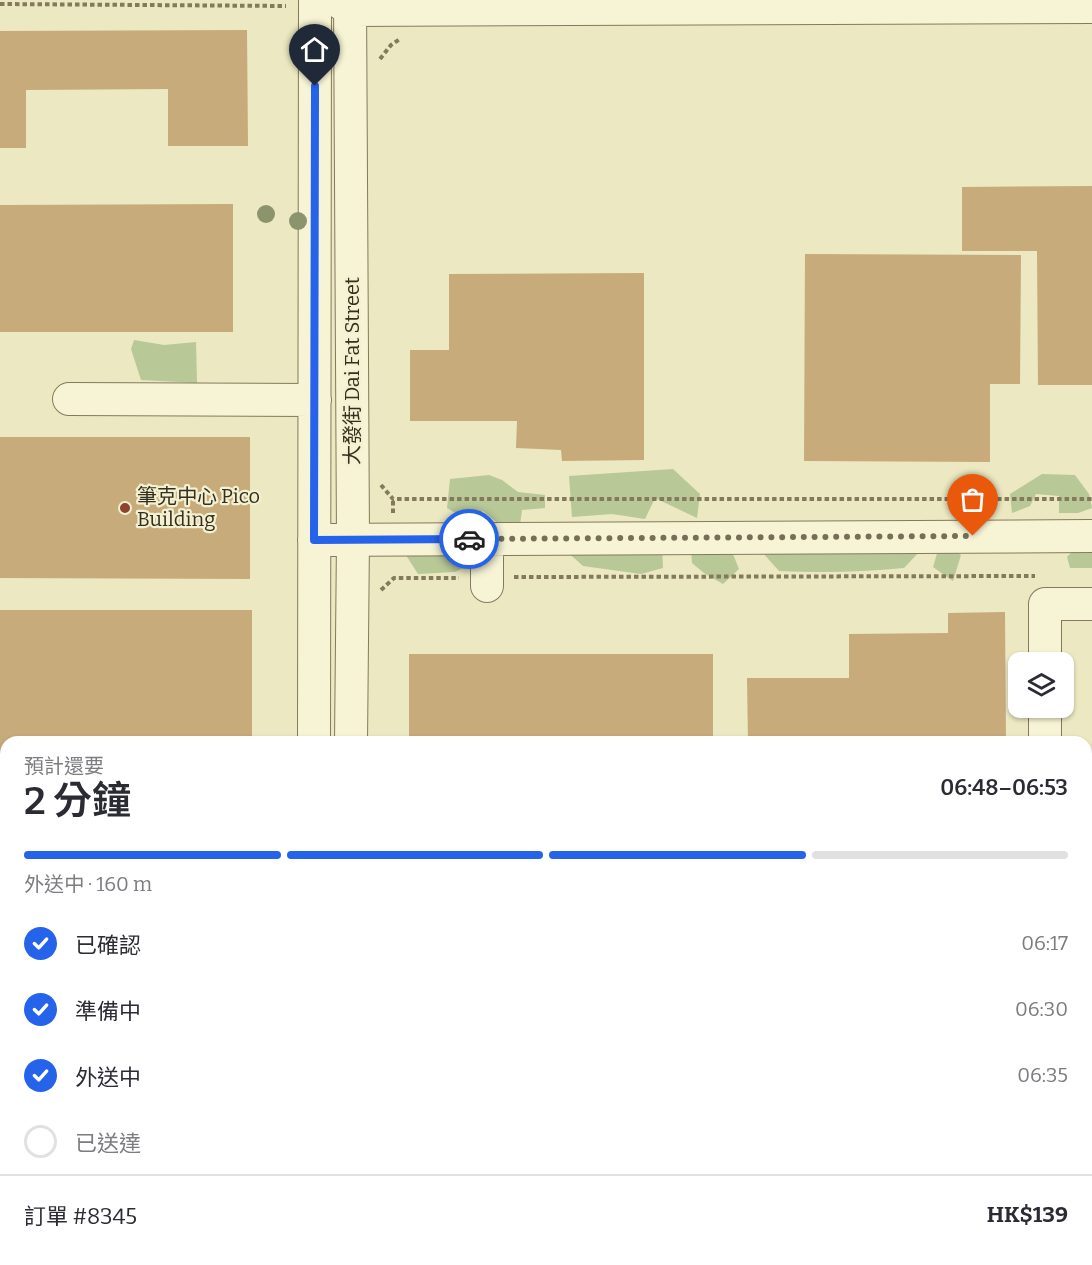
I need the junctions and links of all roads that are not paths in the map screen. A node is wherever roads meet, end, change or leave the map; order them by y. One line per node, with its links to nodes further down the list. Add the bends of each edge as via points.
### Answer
1 (303, 3): 5 (street, 大發街 Dai Fat Street)
2 (346, 3): 3 (street); 7 (street, 大發街 Dai Fat Street)
3 (1092, 7)
4 (69, 399): 5 (street)
5 (315, 400): 9 (street, 大發街 Dai Fat Street)
6 (1092, 536): 8 (street)
7 (353, 539): 8 (street); 9 (street); 15 (street, 大發街 Dai Fat Street)
8 (487, 539): 10 (street)
9 (314, 540): 14 (street, 大發街 Dai Fat Street)
10 (487, 582)
11 (1092, 604): 12 (street, via 1044,604)
12 (1045, 652)
13 (1045, 718): 16 (street)
14 (314, 736)
15 (351, 736)
16 (1045, 736)

